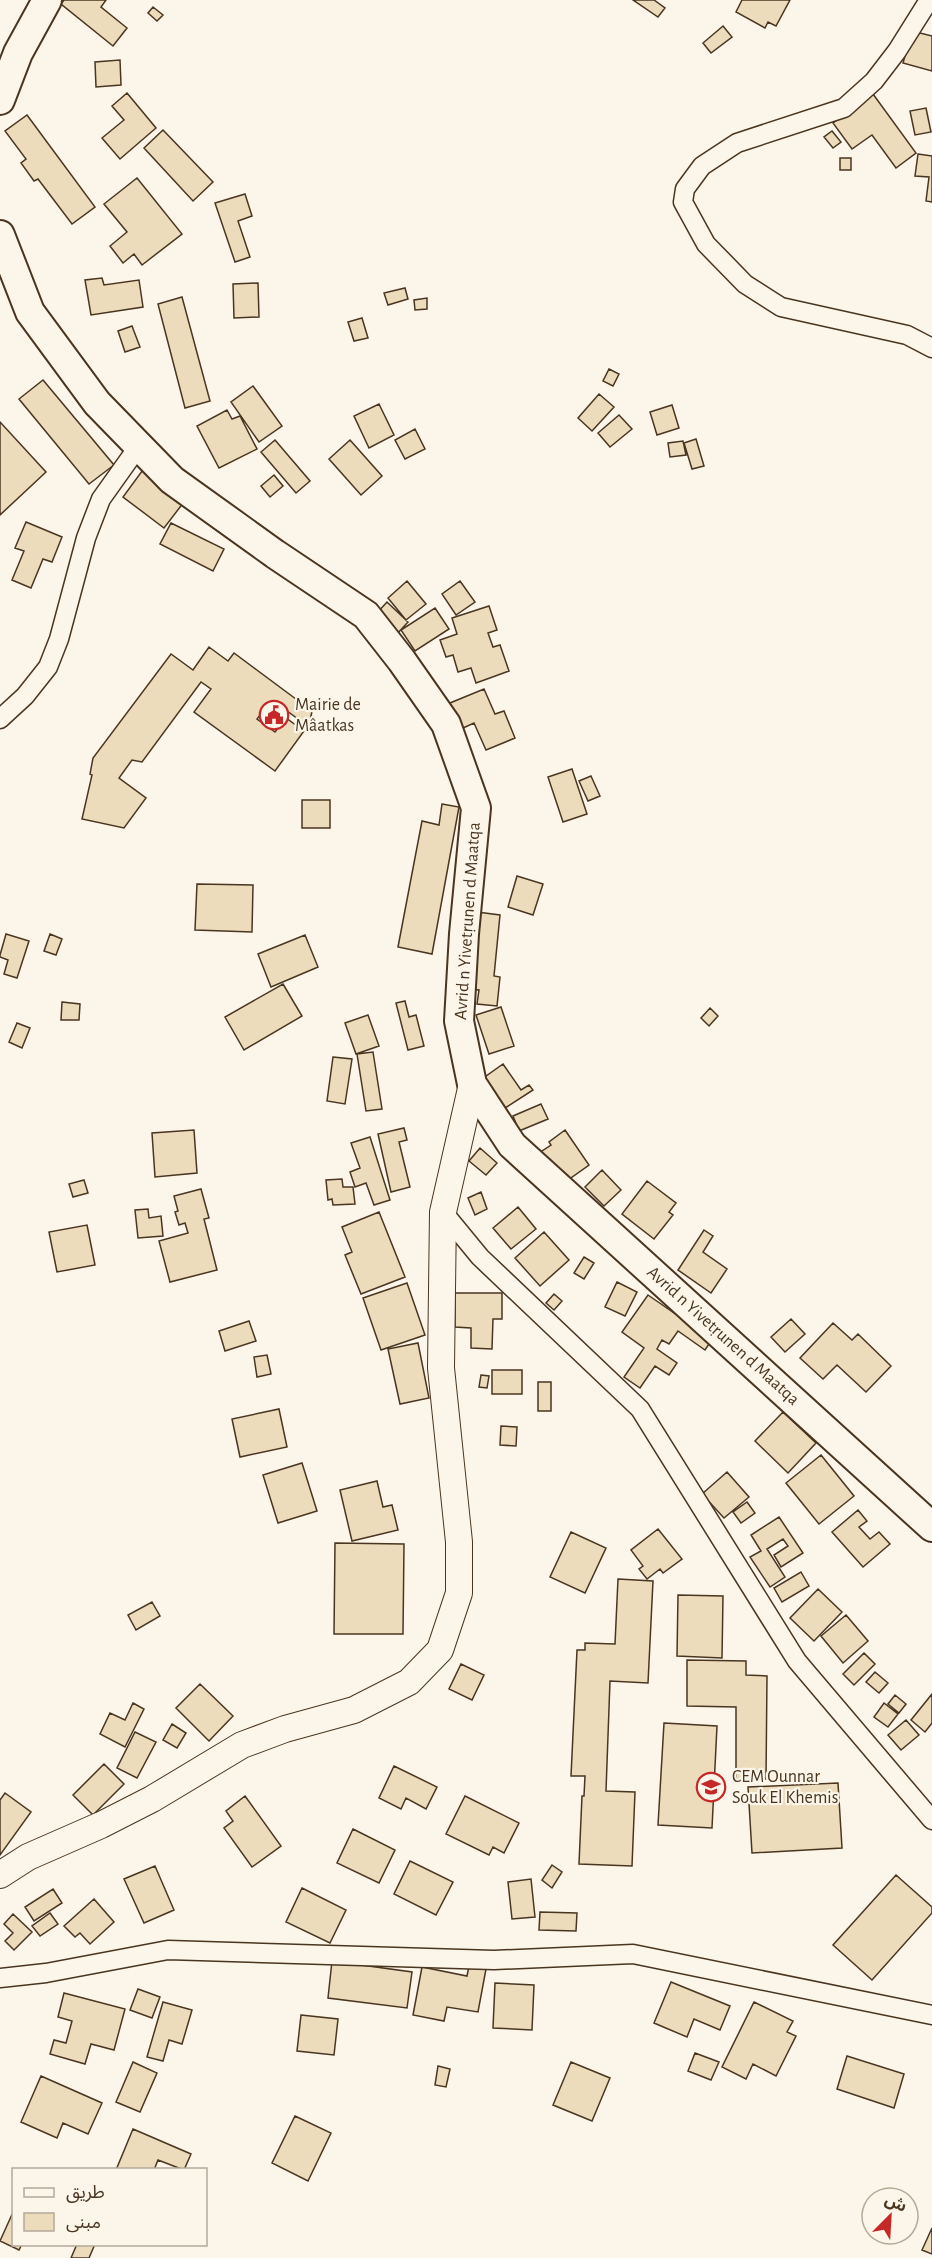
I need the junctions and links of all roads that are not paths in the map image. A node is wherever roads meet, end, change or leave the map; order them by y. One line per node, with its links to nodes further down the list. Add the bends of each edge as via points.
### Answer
1 (47, 0): 3 (main road, via 18,53)
2 (929, 0): 5 (street, via 874,81 844,108 737,143 702,166 685,189 682,202 706,244 745,284 781,307 907,335)
3 (0, 100)
4 (0, 235): 6 (main road, Avrid n Yivetṛunen d Maatqa, via 30,312 97,403)
5 (932, 348)
6 (138, 447): 7 (street, via 100,499 48,667); 8 (main road, Avrid n Yivetṛunen d Maatqa, via 172,480 366,615 446,724 476,808 459,1021)
7 (0, 719)
8 (472, 1084): 9 (street); 10 (main road, Avrid n Yivetṛunen d Maatqa, via 512,1144)
9 (443, 1212): 11 (street, via 480,1257 640,1409 797,1661); 12 (street, via 441,1368 459,1552 459,1593 440,1650 409,1682 354,1710 242,1745 152,1799 28,1857)
10 (932, 1527)
11 (932, 1820)
12 (0, 1875)
13 (0, 1978): 14 (street, via 168,1950 494,1960 633,1954)
14 (932, 2015)

